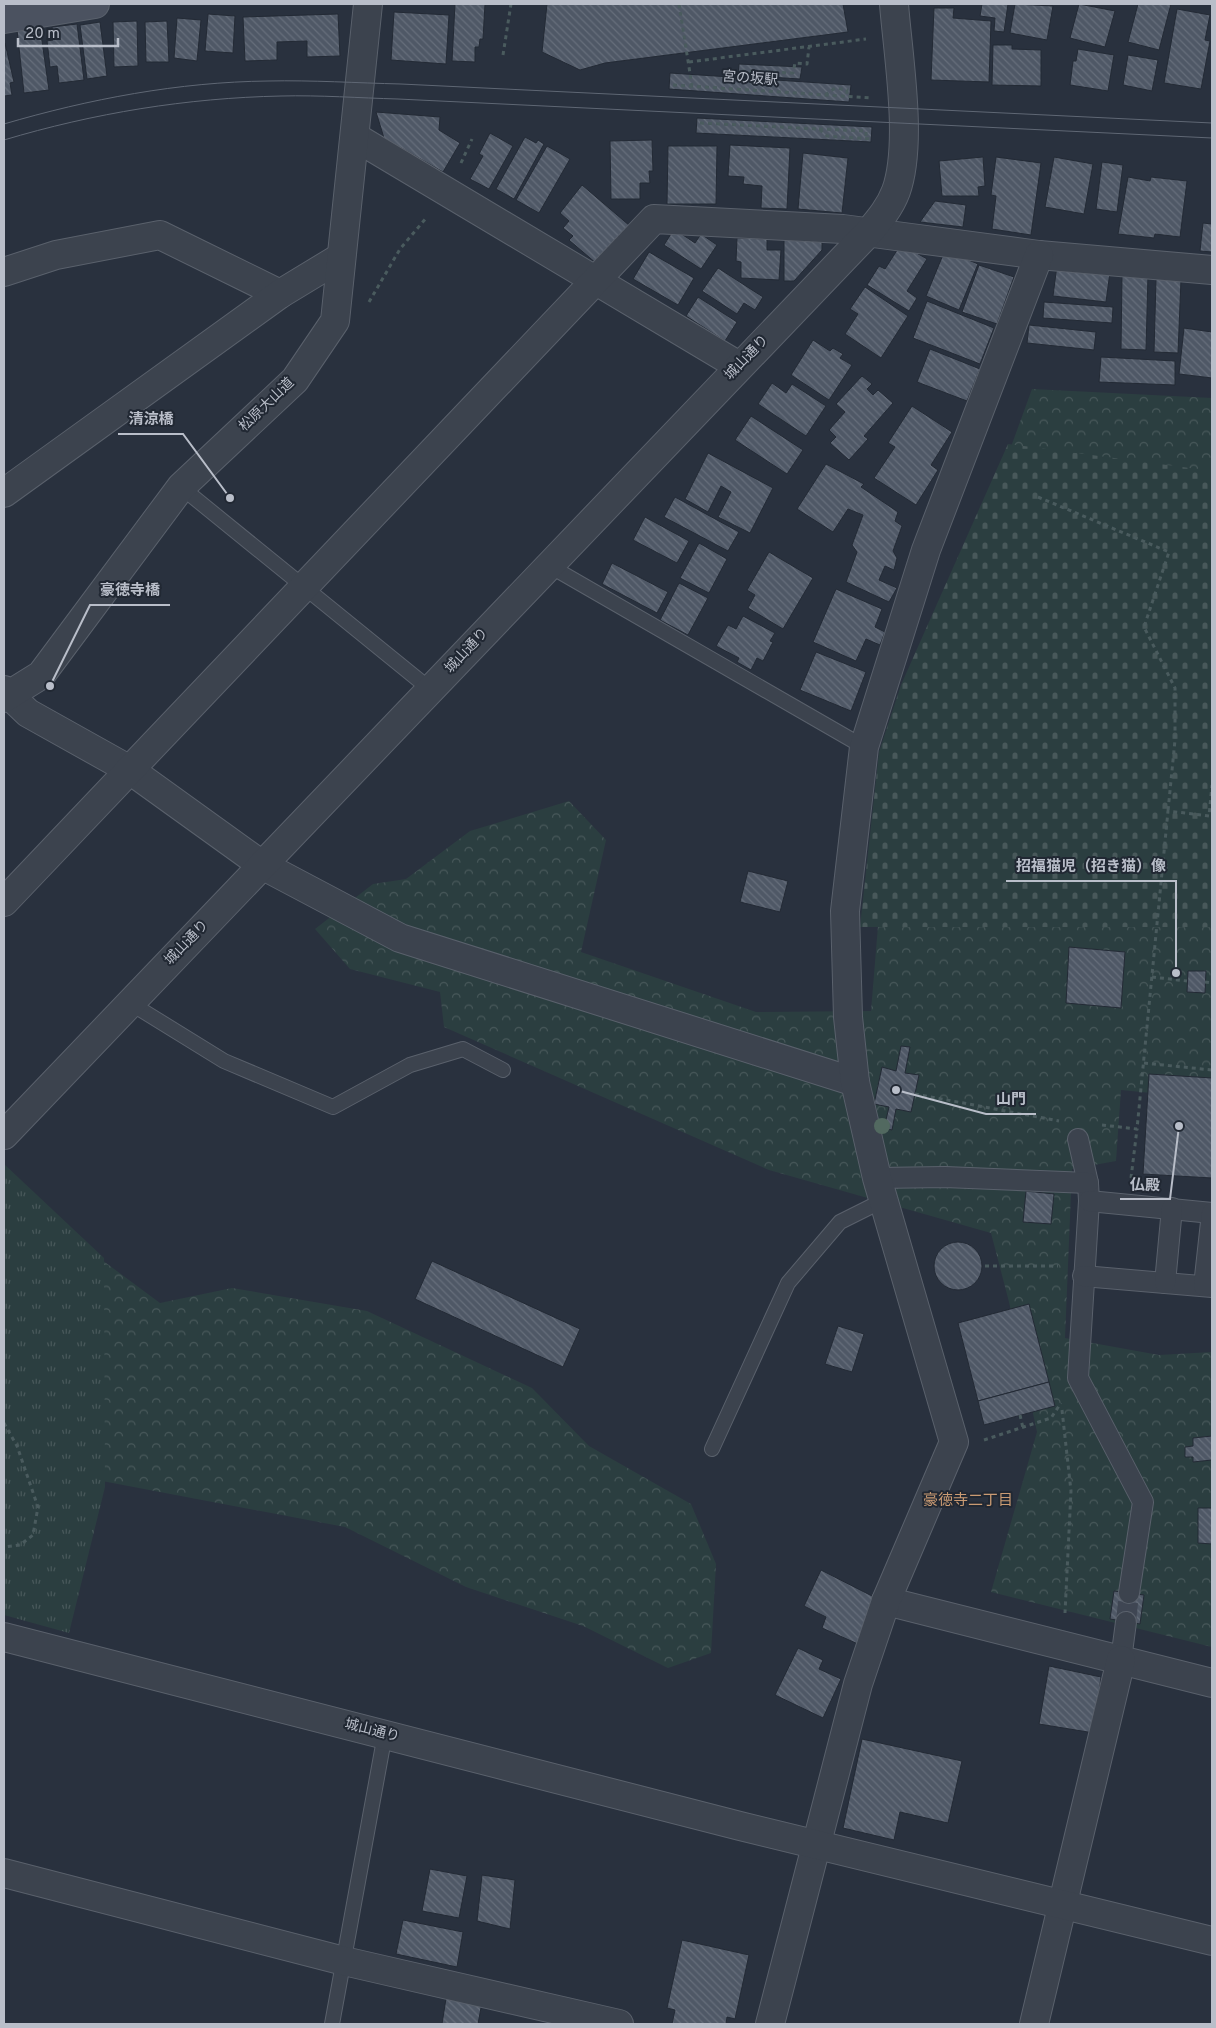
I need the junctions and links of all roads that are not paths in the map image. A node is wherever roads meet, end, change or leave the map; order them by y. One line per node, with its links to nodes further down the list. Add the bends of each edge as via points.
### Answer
1 (95, 4): 4 (main road)
2 (368, 4): 6 (street, 松原大山道, via 360,58)
3 (894, 4): 7 (street, 城山通り, via 902,172 888,208)
4 (52, 7): 5 (main road)
5 (4, 19)
6 (355, 137): 9 (street, 松原大山道); 12 (street)
7 (869, 232): 8 (street); 12 (street, via 654,218); 14 (street, 城山通り)
8 (1039, 255): 10 (street); 21 (street, via 926,550)
9 (341, 257): 13 (street); 15 (street, 松原大山道, via 334,321 295,380)
10 (1212, 270)
11 (4, 272): 13 (street, via 56,255 160,235)
12 (596, 281): 14 (street); 18 (street)
13 (280, 294): 16 (street)
14 (739, 366): 17 (street, 城山通り)
15 (181, 487): 18 (lane); 20 (street, 松原大山道, via 41,674)
16 (4, 493)
17 (548, 565): 19 (street, 城山通り); 21 (lane)
18 (305, 585): 19 (lane); 22 (street)
19 (431, 690): 23 (street, 城山通り)
20 (5, 695): 22 (street, via 28,713)
21 (864, 747): 27 (street, via 845,911 848,1017)
22 (130, 770): 23 (street); 24 (street)
23 (262, 865): 25 (street, 城山通り); 27 (street, via 400,938)
24 (4, 902)
25 (130, 1003): 26 (lane, via 224,1062 333,1107 410,1065 463,1049); 28 (street, 城山通り)
26 (503, 1070)
27 (855, 1082): 30 (street)
28 (4, 1135)
29 (1078, 1139): 31 (street)
30 (881, 1189): 31 (street, via 945,1177); 37 (lane, via 840,1222 788,1283); 39 (street, via 954,1442)
31 (1088, 1192): 32 (street); 34 (street)
32 (1172, 1208): 33 (street); 35 (street)
33 (1212, 1213): 36 (street)
34 (1083, 1271): 35 (street); 38 (street, via 1078,1378 1143,1502)
35 (1165, 1283): 36 (street)
36 (1208, 1286)
37 (712, 1450)
38 (1129, 1593)
39 (886, 1601): 42 (street); 45 (street, via 858,1684)
40 (1126, 1622): 42 (street)
41 (4, 1637): 44 (street, 城山通り)
42 (1121, 1660): 43 (street); 47 (street)
43 (1212, 1684)
44 (385, 1734): 45 (street, 城山通り); 49 (lane)
45 (817, 1844): 47 (street, 城山通り); 52 (street)
46 (4, 1873): 49 (street)
47 (1064, 1904): 48 (street, 城山通り); 53 (street)
48 (1212, 1941)
49 (344, 1961): 50 (lane); 51 (street)
50 (332, 2024)
51 (619, 2024)
52 (773, 2024)
53 (1034, 2024)

